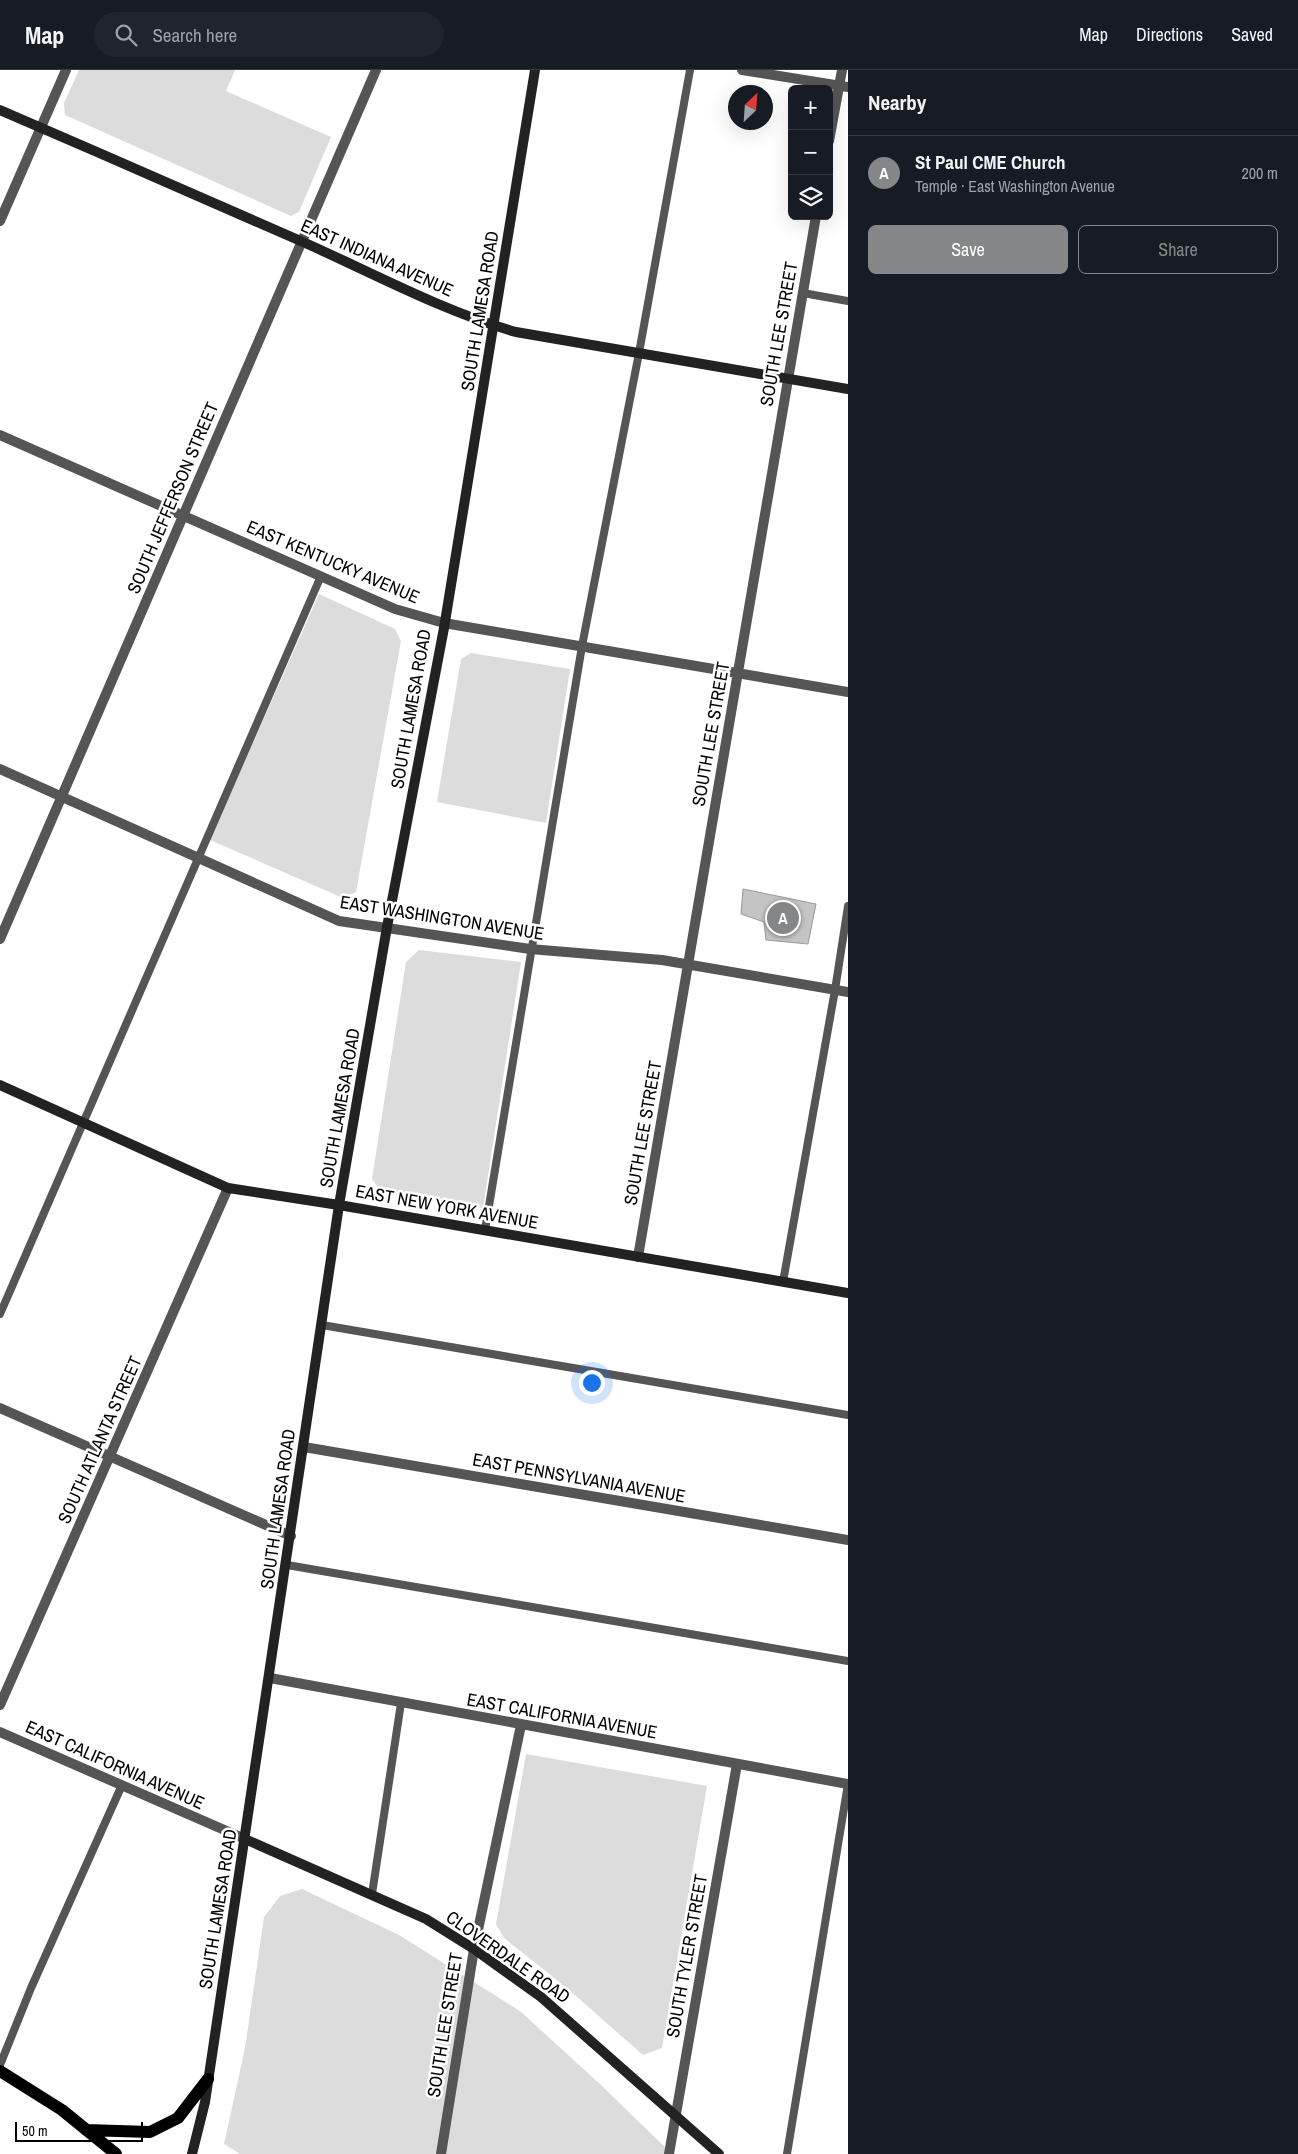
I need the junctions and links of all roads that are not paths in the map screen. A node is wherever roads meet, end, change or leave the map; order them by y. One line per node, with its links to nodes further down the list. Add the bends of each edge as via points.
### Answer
1 (66, 70): 9 (street)
2 (376, 70): 13 (street, SOUTH JEFFERSON STREET)
3 (536, 70): 16 (main road, SOUTH LAMESA ROAD)
4 (690, 70): 17 (lane)
5 (742, 70): 7 (street)
6 (842, 70): 7 (street)
7 (843, 87): 10 (street)
8 (0, 110): 9 (main road, EAST INDIANA AVENUE)
9 (41, 128): 12 (street); 13 (main road, EAST INDIANA AVENUE)
10 (832, 130)
11 (815, 220): 14 (street, SOUTH LEE STREET)
12 (0, 222)
13 (302, 241): 16 (main road, EAST INDIANA AVENUE); 21 (street, SOUTH JEFFERSON STREET)
14 (803, 293): 15 (lane); 18 (street, SOUTH LEE STREET)
15 (848, 301)
16 (495, 326): 17 (main road, EAST INDIANA AVENUE); 23 (main road, SOUTH LAMESA ROAD)
17 (639, 353): 18 (main road, EAST INDIANA AVENUE); 24 (lane)
18 (788, 378): 19 (main road, EAST INDIANA AVENUE); 25 (street, SOUTH LEE STREET)
19 (848, 389)
20 (0, 436): 21 (street, EAST KENTUCKY AVENUE)
21 (184, 515): 22 (street, EAST KENTUCKY AVENUE); 28 (street, SOUTH JEFFERSON STREET)
22 (322, 576): 23 (street, EAST KENTUCKY AVENUE, via 395,609); 29 (lane)
23 (444, 623): 24 (street, EAST KENTUCKY AVENUE); 31 (main road, SOUTH LAMESA ROAD)
24 (582, 646): 25 (street, EAST KENTUCKY AVENUE); 33 (lane)
25 (738, 673): 26 (street, EAST KENTUCKY AVENUE); 34 (street, SOUTH LEE STREET)
26 (848, 692)
27 (0, 769): 28 (street, EAST WASHINGTON AVENUE)
28 (61, 797): 29 (street, EAST WASHINGTON AVENUE); 32 (street, SOUTH JEFFERSON STREET)
29 (197, 858): 31 (street, EAST WASHINGTON AVENUE, via 339,921); 38 (lane)
30 (848, 906): 35 (lane)
31 (387, 927): 33 (street, EAST WASHINGTON AVENUE); 40 (main road, SOUTH LAMESA ROAD)
32 (0, 939)
33 (530, 949): 34 (street, EAST WASHINGTON AVENUE); 41 (lane)
34 (688, 964): 35 (street, EAST WASHINGTON AVENUE); 42 (street, SOUTH LEE STREET)
35 (835, 990): 36 (street, EAST WASHINGTON AVENUE); 43 (lane)
36 (848, 992)
37 (0, 1086): 38 (main road, EAST NEW YORK AVENUE)
38 (84, 1123): 39 (main road, EAST NEW YORK AVENUE); 45 (lane)
39 (228, 1188): 40 (main road, EAST NEW YORK AVENUE); 50 (street, SOUTH ATLANTA STREET)
40 (340, 1205): 41 (main road, EAST NEW YORK AVENUE); 46 (main road, SOUTH LAMESA ROAD)
41 (485, 1230): 42 (main road, EAST NEW YORK AVENUE)
42 (638, 1257): 43 (main road, EAST NEW YORK AVENUE)
43 (783, 1282): 44 (main road, EAST NEW YORK AVENUE)
44 (848, 1293)
45 (0, 1314)
46 (322, 1325): 48 (lane); 49 (main road, SOUTH LAMESA ROAD)
47 (0, 1408): 50 (street)
48 (848, 1416)
49 (304, 1447): 51 (main road, SOUTH LAMESA ROAD); 52 (street, EAST PENNSYLVANIA AVENUE)
50 (110, 1456): 51 (street); 57 (street, SOUTH ATLANTA STREET)
51 (291, 1536): 53 (main road, SOUTH LAMESA ROAD)
52 (848, 1540)
53 (287, 1565): 54 (lane); 55 (main road, SOUTH LAMESA ROAD)
54 (848, 1661)
55 (270, 1678): 56 (street, EAST CALIFORNIA AVENUE); 63 (main road, SOUTH LAMESA ROAD)
56 (401, 1703): 58 (street, EAST CALIFORNIA AVENUE); 64 (lane)
57 (0, 1704)
58 (521, 1725): 60 (street, EAST CALIFORNIA AVENUE); 65 (street, SOUTH LEE STREET)
59 (0, 1732): 62 (street, EAST CALIFORNIA AVENUE)
60 (737, 1764): 61 (street, EAST CALIFORNIA AVENUE); 69 (street, SOUTH TYLER STREET)
61 (848, 1784): 76 (lane)
62 (122, 1785): 63 (street, EAST CALIFORNIA AVENUE); 66 (lane)
63 (246, 1839): 64 (main road, CLOVERDALE ROAD); 68 (main road, SOUTH LAMESA ROAD)
64 (372, 1894): 65 (main road, CLOVERDALE ROAD, via 426,1919)
65 (474, 1950): 69 (main road, CLOVERDALE ROAD, via 541,1997); 73 (street, SOUTH LEE STREET)
66 (0, 2065)
67 (0, 2071): 70 (main road, via 62,2110)
68 (208, 2079): 70 (main road, via 178,2118 150,2132); 72 (main road, SOUTH LAMESA ROAD)
69 (676, 2114): 74 (street, SOUTH TYLER STREET); 75 (main road, CLOVERDALE ROAD)
70 (86, 2130): 71 (main road)
71 (116, 2154)
72 (192, 2154)
73 (441, 2154)
74 (669, 2154)
75 (719, 2154)
76 (787, 2154)

